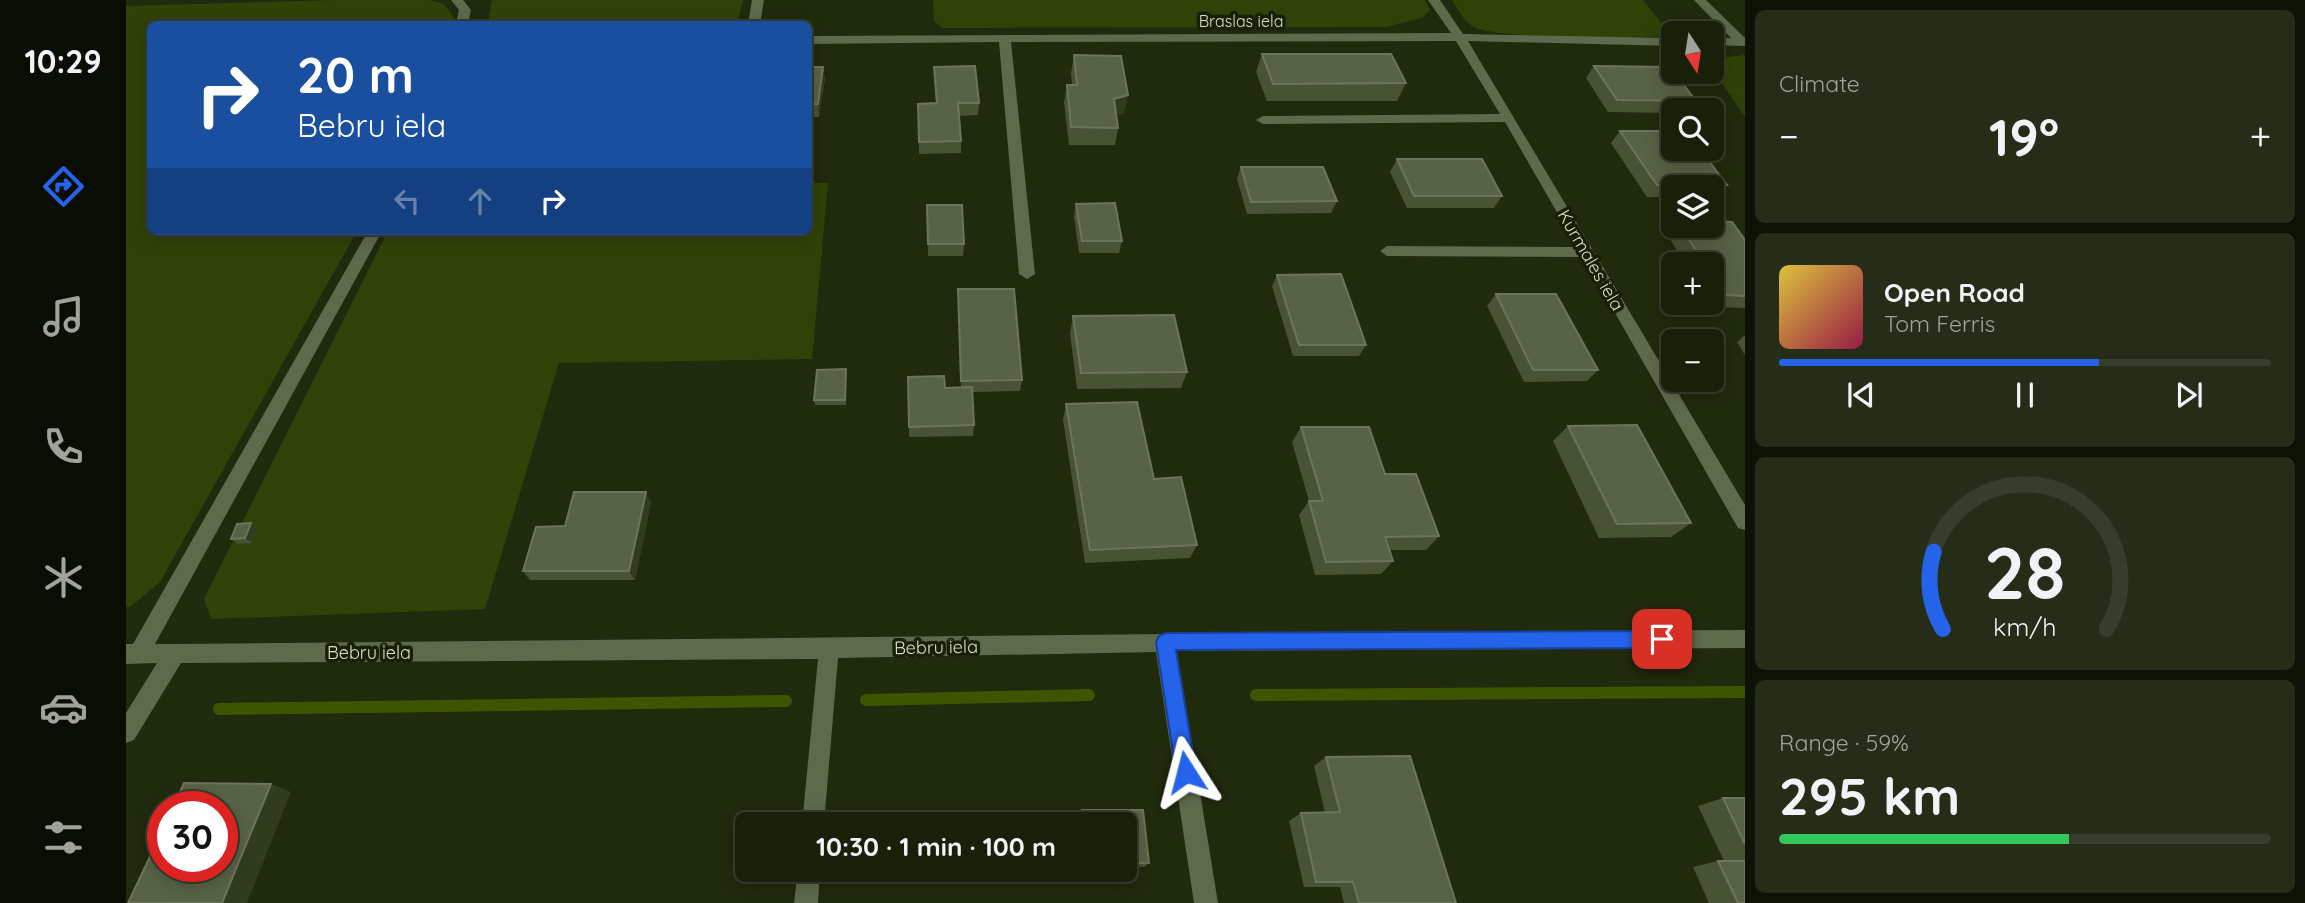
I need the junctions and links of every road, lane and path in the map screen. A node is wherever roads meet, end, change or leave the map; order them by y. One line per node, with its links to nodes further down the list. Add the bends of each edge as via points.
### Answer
1 (457, 0): 5 (street, via 465,10)
2 (758, 0): 6 (street)
3 (1434, 0): 8 (street, Kurmales iela)
4 (1700, 0): 12 (street)
5 (463, 21)
6 (754, 21)
7 (1005, 38): 8 (street, Braslas iela); 9 (street, Braslas iela); 18 (street)
8 (1458, 38): 10 (street, Braslas iela); 13 (street, Kurmales iela)
9 (812, 40)
10 (1661, 42)
11 (1724, 42): 12 (street)
12 (1743, 42)
13 (1508, 118): 14 (street); 17 (street, Kurmales iela)
14 (1263, 120)
15 (372, 235): 23 (street)
16 (1387, 251): 17 (street)
17 (1587, 252): 19 (street, Kurmales iela)
18 (1027, 274)
19 (1745, 522)
20 (1745, 639): 21 (street, Bebru iela)
21 (1165, 642): 22 (street, Bebru iela); 29 (street)
22 (829, 649): 24 (street, Bebru iela); 26 (street)
23 (132, 654): 24 (street, Bebru iela)
24 (175, 654): 25 (street)
25 (126, 732)
26 (814, 812)
27 (808, 882): 28 (street)
28 (806, 903)
29 (1206, 903)

